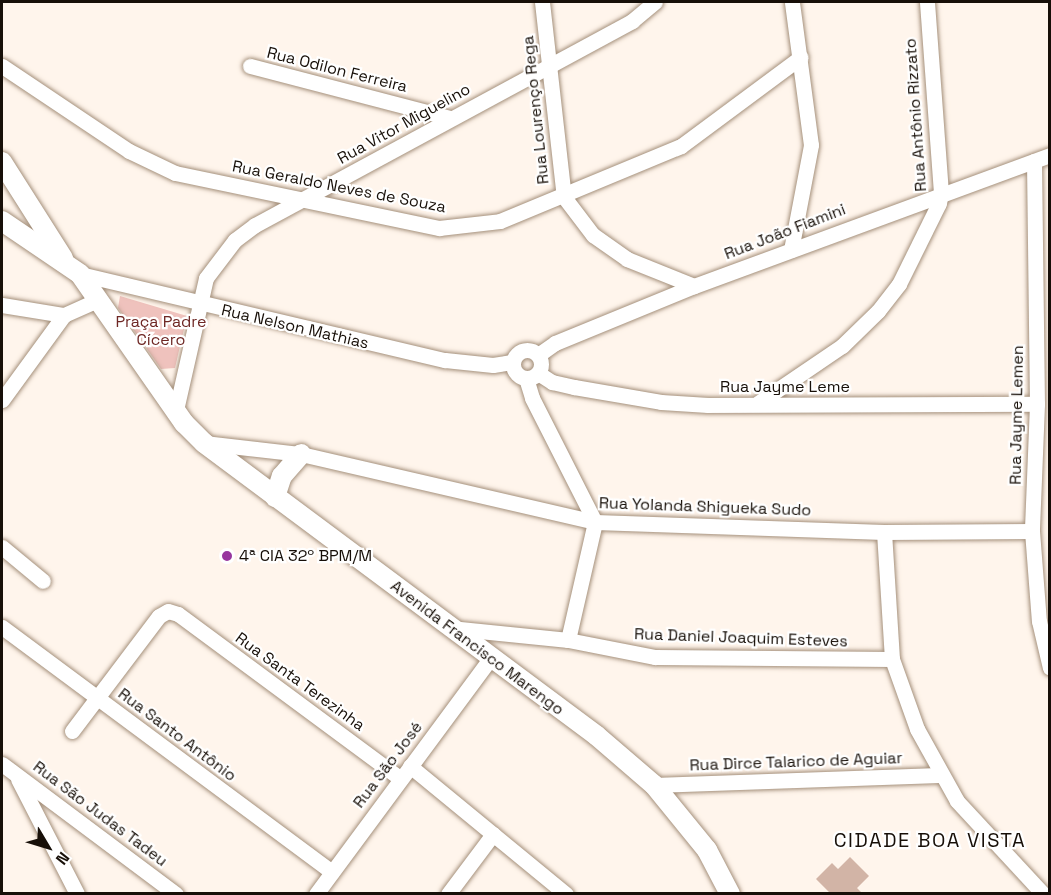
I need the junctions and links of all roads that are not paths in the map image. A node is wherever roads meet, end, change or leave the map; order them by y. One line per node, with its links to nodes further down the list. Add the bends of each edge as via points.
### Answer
1 (542, 2): 8 (street, Rua Lourenço Rega)
2 (655, 2): 8 (street, Rua Vitor Miguelino, via 632,21)
3 (791, 2): 5 (street)
4 (927, 2): 13 (street, Rua Antônio Rizzato)
5 (801, 57): 14 (street, Rua Geraldo Neves de Souza, via 681,146); 19 (street, via 811,145)
6 (2, 66): 15 (street, Rua Geraldo Neves de Souza, via 147,162 175,173)
7 (250, 66): 9 (street, Rua Odilon Ferreira)
8 (548, 68): 9 (street, Rua Vitor Miguelino); 14 (street, Rua Lourenço Rega)
9 (450, 118): 15 (street, Rua Vitor Miguelino)
10 (1050, 155): 11 (street, Rua João Fiamini)
11 (1034, 161): 13 (street, Rua João Fiamini); 31 (street, Rua Jayme Lemen)
12 (2, 162): 20 (main road)
13 (941, 193): 16 (street, Rua João Fiamini); 18 (street, Rua Antônio Rizzato)
14 (564, 197): 15 (street, Rua Geraldo Neves de Souza, via 500,221 440,228); 21 (street, Rua Lourenço Rega, via 593,235 627,259)
15 (303, 199): 24 (street, Rua Vitor Miguelino, via 235,240 206,278)
16 (899, 208): 18 (street); 19 (street, Rua João Fiamini)
17 (2, 221): 20 (main road, Avenida Francisco Marengo)
18 (929, 225): 30 (street, Rua Antônio Rizzato, via 899,284 878,311 842,346)
19 (792, 250): 21 (street, Rua João Fiamini)
20 (73, 269): 22 (main road, Avenida Francisco Marengo); 24 (street, Rua Nelson Mathias)
21 (694, 286): 26 (street, Rua João Fiamini, via 555,343)
22 (98, 300): 25 (street); 32 (main road, Avenida Francisco Marengo)
23 (2, 305): 25 (street)
24 (199, 305): 27 (street, Rua Nelson Mathias, via 445,360 478,364); 32 (street, Rua Vitor Miguelino)
25 (64, 315): 29 (street)
26 (538, 355): 27 (street, via 530,350 521,351); 28 (street)
27 (512, 362): 28 (street, via 517,375)
28 (532, 376): 30 (street, Rua Jayme Leme, via 661,402); 36 (street, via 532,398)
29 (2, 399)
30 (758, 403): 31 (street, Rua Jayme Leme)
31 (1037, 404): 37 (street, Rua Jayme Lemen)
32 (176, 411): 33 (main road, Avenida Francisco Marengo)
33 (204, 443): 34 (street, Rua Yolanda Shigueka Sudo); 35 (main road, Avenida Francisco Marengo)
34 (301, 454): 35 (main road, via 282,476); 36 (street, Rua Yolanda Shigueka Sudo)
35 (275, 496): 42 (main road, Avenida Francisco Marengo)
36 (595, 522): 38 (street, Rua Yolanda Shigueka Sudo); 43 (street)
37 (1032, 531): 38 (street, Rua Yolanda Shigueka Sudo); 46 (street, Rua Jayme Lemen, via 1039,621)
38 (884, 532): 45 (street)
39 (2, 548): 40 (street)
40 (43, 581)
41 (2, 627): 47 (street, Rua Santo Antônio)
42 (447, 627): 43 (street, Rua Daniel Joaquim Esteves); 44 (main road, Avenida Francisco Marengo)
43 (568, 640): 45 (street, Rua Daniel Joaquim Esteves, via 655,657)
44 (490, 659): 50 (street, Rua São José); 53 (main road, Avenida Francisco Marengo, via 597,736)
45 (892, 659): 52 (street, via 917,729)
46 (1050, 668)
47 (97, 698): 48 (street); 50 (street, Rua Santa Terezinha, via 159,616 168,611 178,614); 55 (street, Rua Santo Antônio)
48 (72, 731)
49 (2, 764): 51 (street, Rua São Judas Tadeu)
50 (405, 772): 54 (street, Rua Santa Terezinha); 55 (street, Rua São José)
51 (16, 773): 57 (street); 58 (street, Rua São Judas Tadeu)
52 (939, 774): 53 (street, Rua Dirce Talarico de Aguiar); 62 (street, via 978,828)
53 (654, 785): 56 (main road, Avenida Francisco Marengo, via 690,826)
54 (493, 834): 60 (street); 61 (street, Rua Santa Terezinha)
55 (332, 872): 59 (street, Rua São José)
56 (723, 889)
57 (77, 894)
58 (176, 894)
59 (316, 894)
60 (448, 894)
61 (566, 894)
62 (1043, 894)

